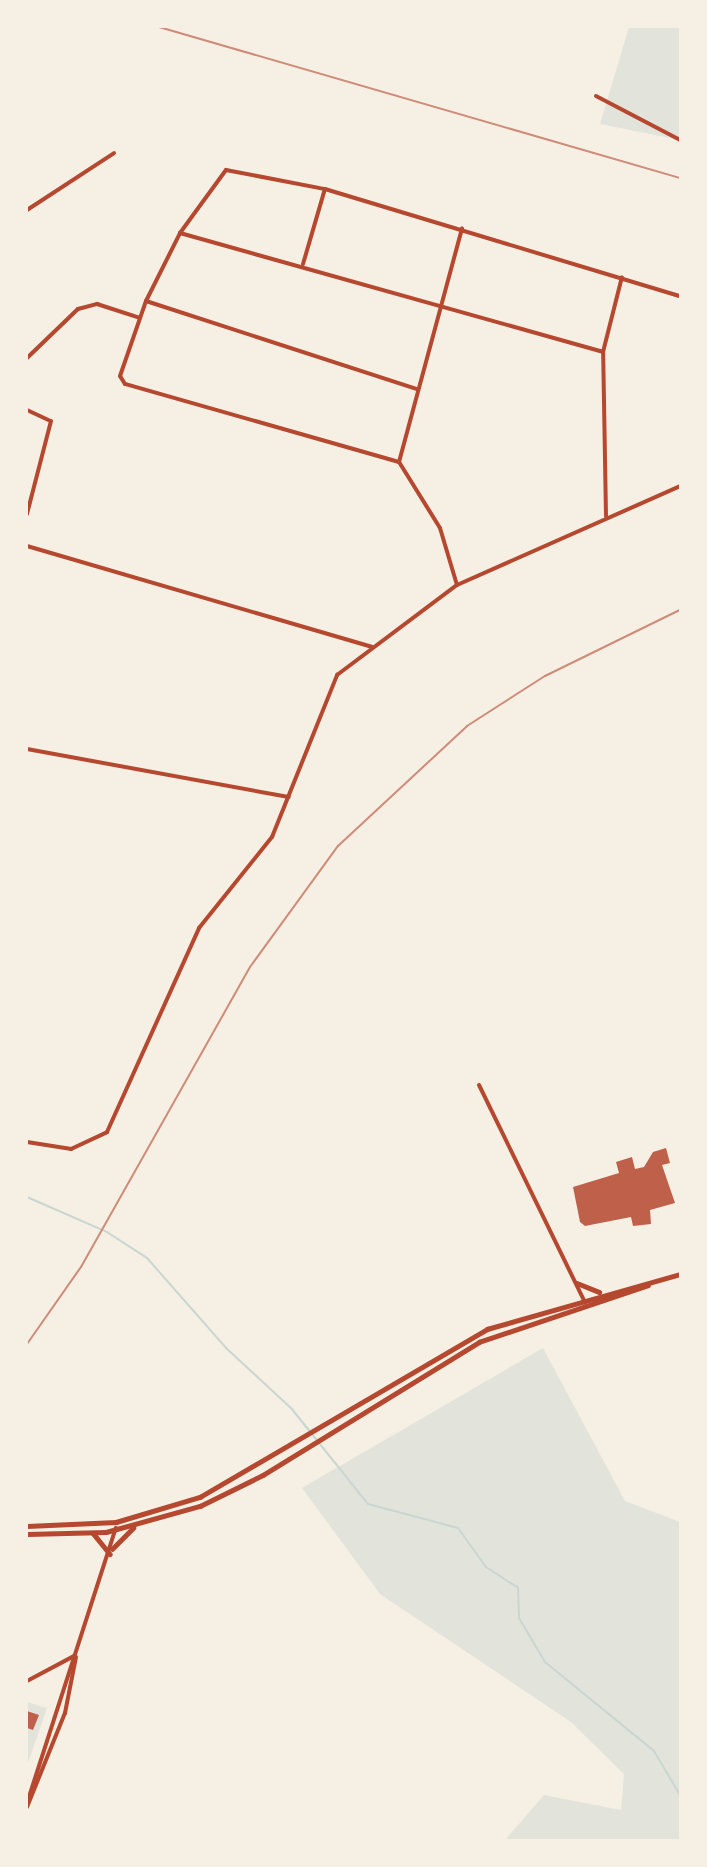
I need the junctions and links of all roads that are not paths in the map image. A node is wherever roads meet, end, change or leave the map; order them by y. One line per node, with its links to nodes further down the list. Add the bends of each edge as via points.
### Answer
1 (596, 96): 2 (street)
2 (680, 140)
3 (114, 153): 5 (street)
4 (325, 189): 6 (street); 7 (street, via 226,170); 8 (street)
5 (27, 210)
6 (462, 228): 9 (street); 12 (street)
7 (180, 233): 8 (street); 11 (street)
8 (303, 264): 12 (street)
9 (622, 277): 10 (street); 14 (street)
10 (680, 296)
11 (147, 301): 13 (street); 16 (street)
12 (441, 306): 14 (street); 16 (street)
13 (140, 318): 15 (street, via 97,304 78,309); 18 (street, via 120,375 124,384)
14 (603, 352): 21 (street)
15 (27, 358)
16 (417, 389): 18 (street)
17 (27, 410): 20 (street, via 51,421)
18 (399, 462): 23 (street, via 440,528)
19 (680, 486): 21 (street)
20 (27, 514)
21 (606, 516): 23 (street)
22 (27, 546): 24 (street)
23 (457, 585): 24 (street)
24 (373, 648): 26 (street, via 337,675)
25 (27, 749): 26 (street)
26 (289, 797): 28 (street, via 272,837 199,928 107,1132 70,1149)
27 (479, 1085): 31 (street)
28 (27, 1142)
29 (680, 1274): 30 (main road)
30 (662, 1279): 32 (main road); 34 (main road)
31 (577, 1282): 32 (main road); 33 (street)
32 (602, 1293): 33 (main road)
33 (584, 1298): 34 (street); 35 (main road, via 466,1339 259,1467 194,1500)
34 (586, 1305): 37 (main road, via 488,1337 264,1475 201,1506)
35 (116, 1522): 36 (main road); 38 (street)
36 (27, 1526)
37 (135, 1527): 38 (main road); 41 (main road)
38 (116, 1530): 39 (main road); 41 (street)
39 (93, 1533): 40 (main road); 41 (main road)
40 (27, 1534)
41 (111, 1551): 42 (street)
42 (76, 1656): 43 (street); 44 (street, via 63,1680); 44 (street, via 65,1713)
43 (27, 1681)
44 (27, 1805)

